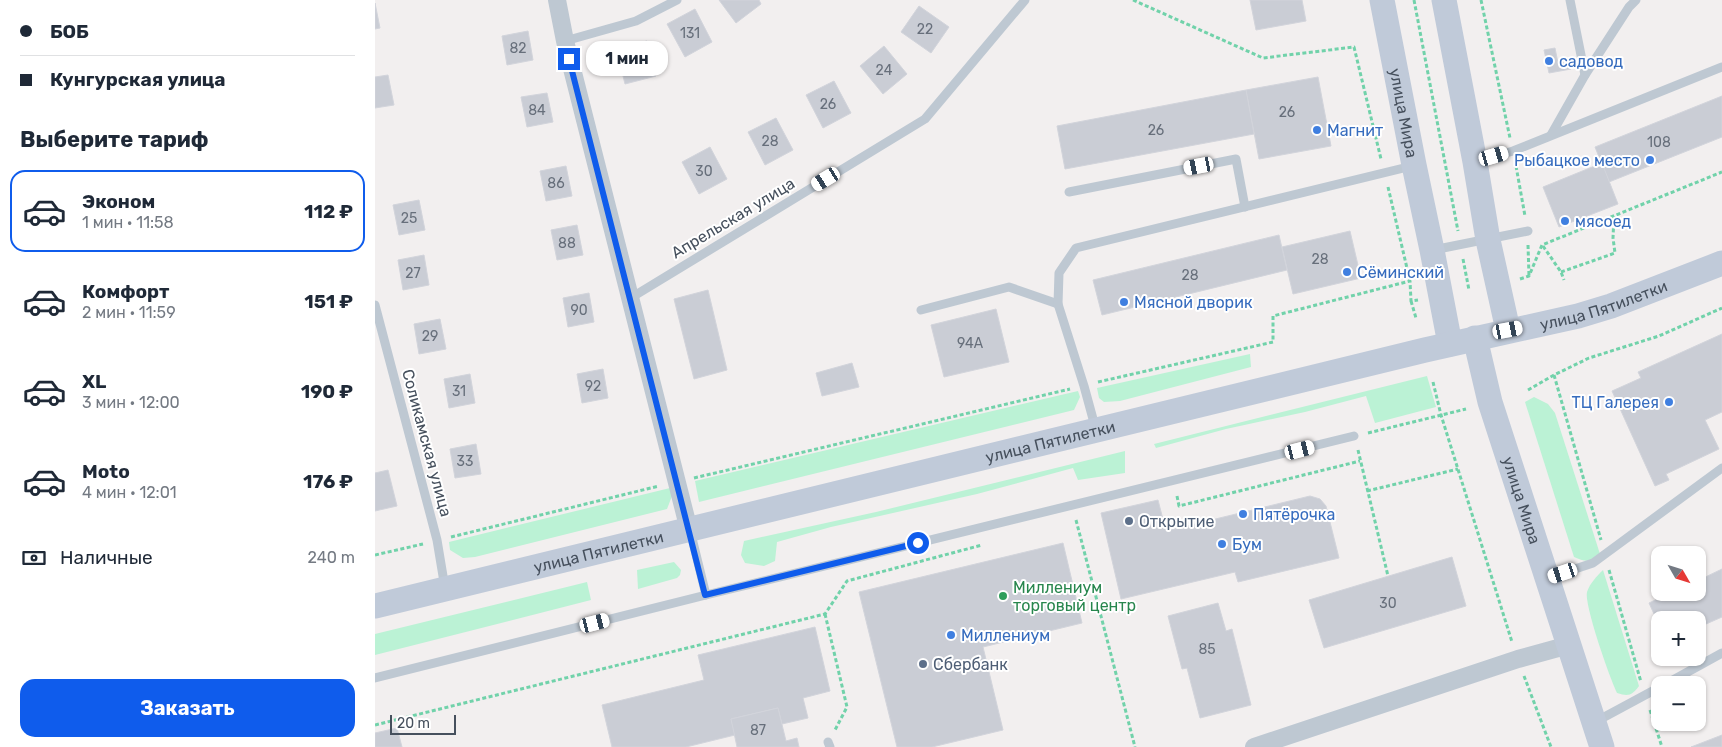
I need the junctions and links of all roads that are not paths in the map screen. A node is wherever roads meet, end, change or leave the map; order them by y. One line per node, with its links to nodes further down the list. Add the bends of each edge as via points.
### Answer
1 (557, 0): 8 (street)
2 (677, 0): 8 (lane, via 636,21)
3 (1025, 0): 20 (lane, Апрельская улица, via 925,119)
4 (1382, 0): 13 (main road, улица Мира)
5 (1444, 0): 12 (main road)
6 (1570, 0): 10 (lane)
7 (1636, 0): 10 (lane)
8 (565, 41): 20 (street)
9 (1722, 67): 11 (lane)
10 (1585, 75): 11 (lane)
11 (1551, 135): 12 (lane)
12 (1475, 162): 17 (main road)
13 (1414, 165): 15 (lane); 18 (main road, улица Мира)
14 (1069, 192): 15 (lane, via 1236,159)
15 (1245, 206): 21 (lane, via 1076,248 1059,273)
16 (1528, 231): 17 (lane)
17 (1488, 240): 18 (lane); 24 (main road)
18 (1433, 250): 26 (main road, улица Мира)
19 (1722, 263): 24 (main road, улица Пятилетки, via 1611,306)
20 (629, 299): 30 (street)
21 (1058, 304): 23 (lane, via 1009,287); 27 (lane)
22 (375, 305): 32 (lane, Соликамская улица, via 437,540)
23 (921, 310)
24 (1508, 330): 25 (main road, улица Пятилетки)
25 (1475, 338): 26 (main road, улица Пятилетки); 31 (main road, улица Мира, via 1491,402)
26 (1450, 344): 27 (main road, улица Пятилетки)
27 (1096, 430): 30 (main road, улица Пятилетки)
28 (1354, 436): 33 (lane)
29 (1722, 468): 31 (lane, via 1593,563)
30 (689, 530): 32 (main road, улица Пятилетки); 33 (lane)
31 (1548, 578): 35 (main road, улица Мира)
32 (445, 588): 34 (main road, улица Пятилетки)
33 (705, 595): 38 (lane)
34 (375, 606)
35 (1569, 645): 40 (main road, улица Мира); 41 (street)
36 (1722, 653): 37 (lane)
37 (1680, 676)
38 (375, 678)
39 (1651, 692): 40 (lane)
40 (1595, 722): 42 (main road, улица Мира)
41 (1254, 747)
42 (1602, 747)

